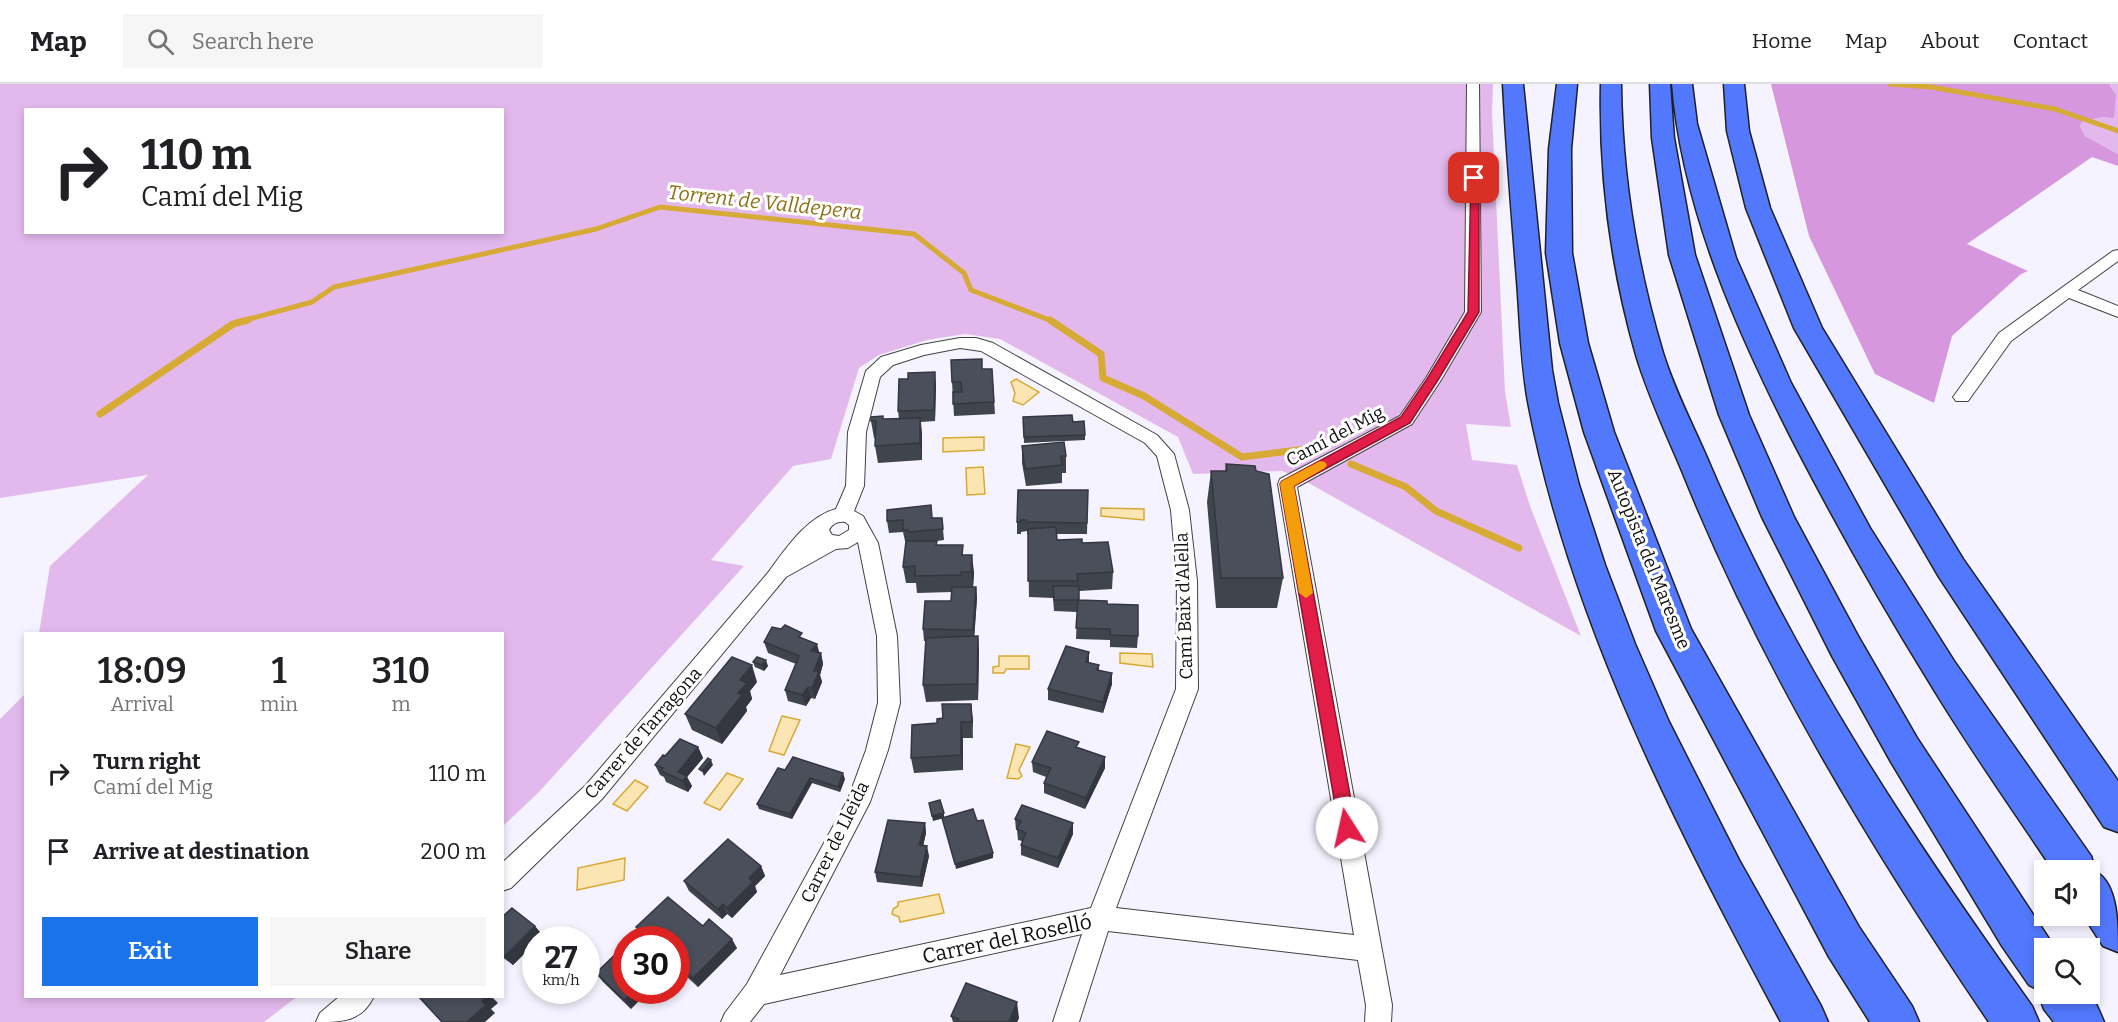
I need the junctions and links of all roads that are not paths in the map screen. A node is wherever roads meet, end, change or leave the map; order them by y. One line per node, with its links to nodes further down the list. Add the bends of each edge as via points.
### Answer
1 (1473, 84): 26 (street, Camí del Mig, via 1473,312 1406,420 1287,484)
2 (1513, 84): 12 (highway)
3 (1567, 84): 8 (highway, Autopista del Maresme)
4 (1611, 84): 37 (highway, via 1612,151 1650,354 1713,515 1778,642 1858,783)
5 (1660, 84): 27 (highway, via 1663,138 1682,255 1734,415 1774,507 1845,646 1904,750)
6 (1682, 84): 21 (highway, via 1686,124 1723,258 1777,383 1857,534 1941,671)
7 (1734, 84): 18 (highway, via 1738,131 1758,208 1808,328)
8 (1558, 222): 12 (highway); 36 (highway, Autopista del Maresme, via 1559,253 1574,343 1596,420 1674,631 1844,942)
9 (2118, 254): 10 (street)
10 (2066, 291): 11 (street); 13 (street, via 2006,337)
11 (2118, 312)
12 (1535, 341): 35 (highway, via 1557,462 1604,610 1673,770 1731,888)
13 (1962, 397)
14 (843, 514): 15 (street, via 854,518); 16 (street, via 832,516); 24 (street, Camí Baix d'Alella, via 855,486 857,432 872,375 887,361 921,350 960,343 987,347 1151,439 1165,454 1179,510 1187,581 1187,689)
15 (859, 529): 16 (street, via 853,538); 17 (street, Carrer de Lleida, via 868,543)
16 (831, 538): 17 (street, Carrer de Lleida); 22 (street, Carrer de Tarragona, via 774,579 594,792)
17 (873, 577): 28 (street, Carrer de Lleida, via 887,636 889,703 877,750 858,802)
18 (1995, 635): 19 (highway); 20 (highway)
19 (2118, 788)
20 (2118, 814)
21 (2069, 860)
22 (504, 878)
23 (2100, 904): 25 (highway)
24 (1100, 918): 26 (street, Carrer del Roselló); 28 (street, Carrer del Roselló); 33 (street, Camí Baix d'Alella)
25 (2118, 931)
26 (1368, 949): 34 (street, via 1379,1005)
27 (2034, 956)
28 (756, 993): 32 (street, Carrer de Lleida)
29 (359, 998): 31 (street)
30 (2068, 1004): 38 (highway)
31 (329, 1022)
32 (734, 1022)
33 (1066, 1022)
34 (1378, 1022)
35 (1805, 1022)
36 (1896, 1022)
37 (2016, 1022)
38 (2081, 1022)

